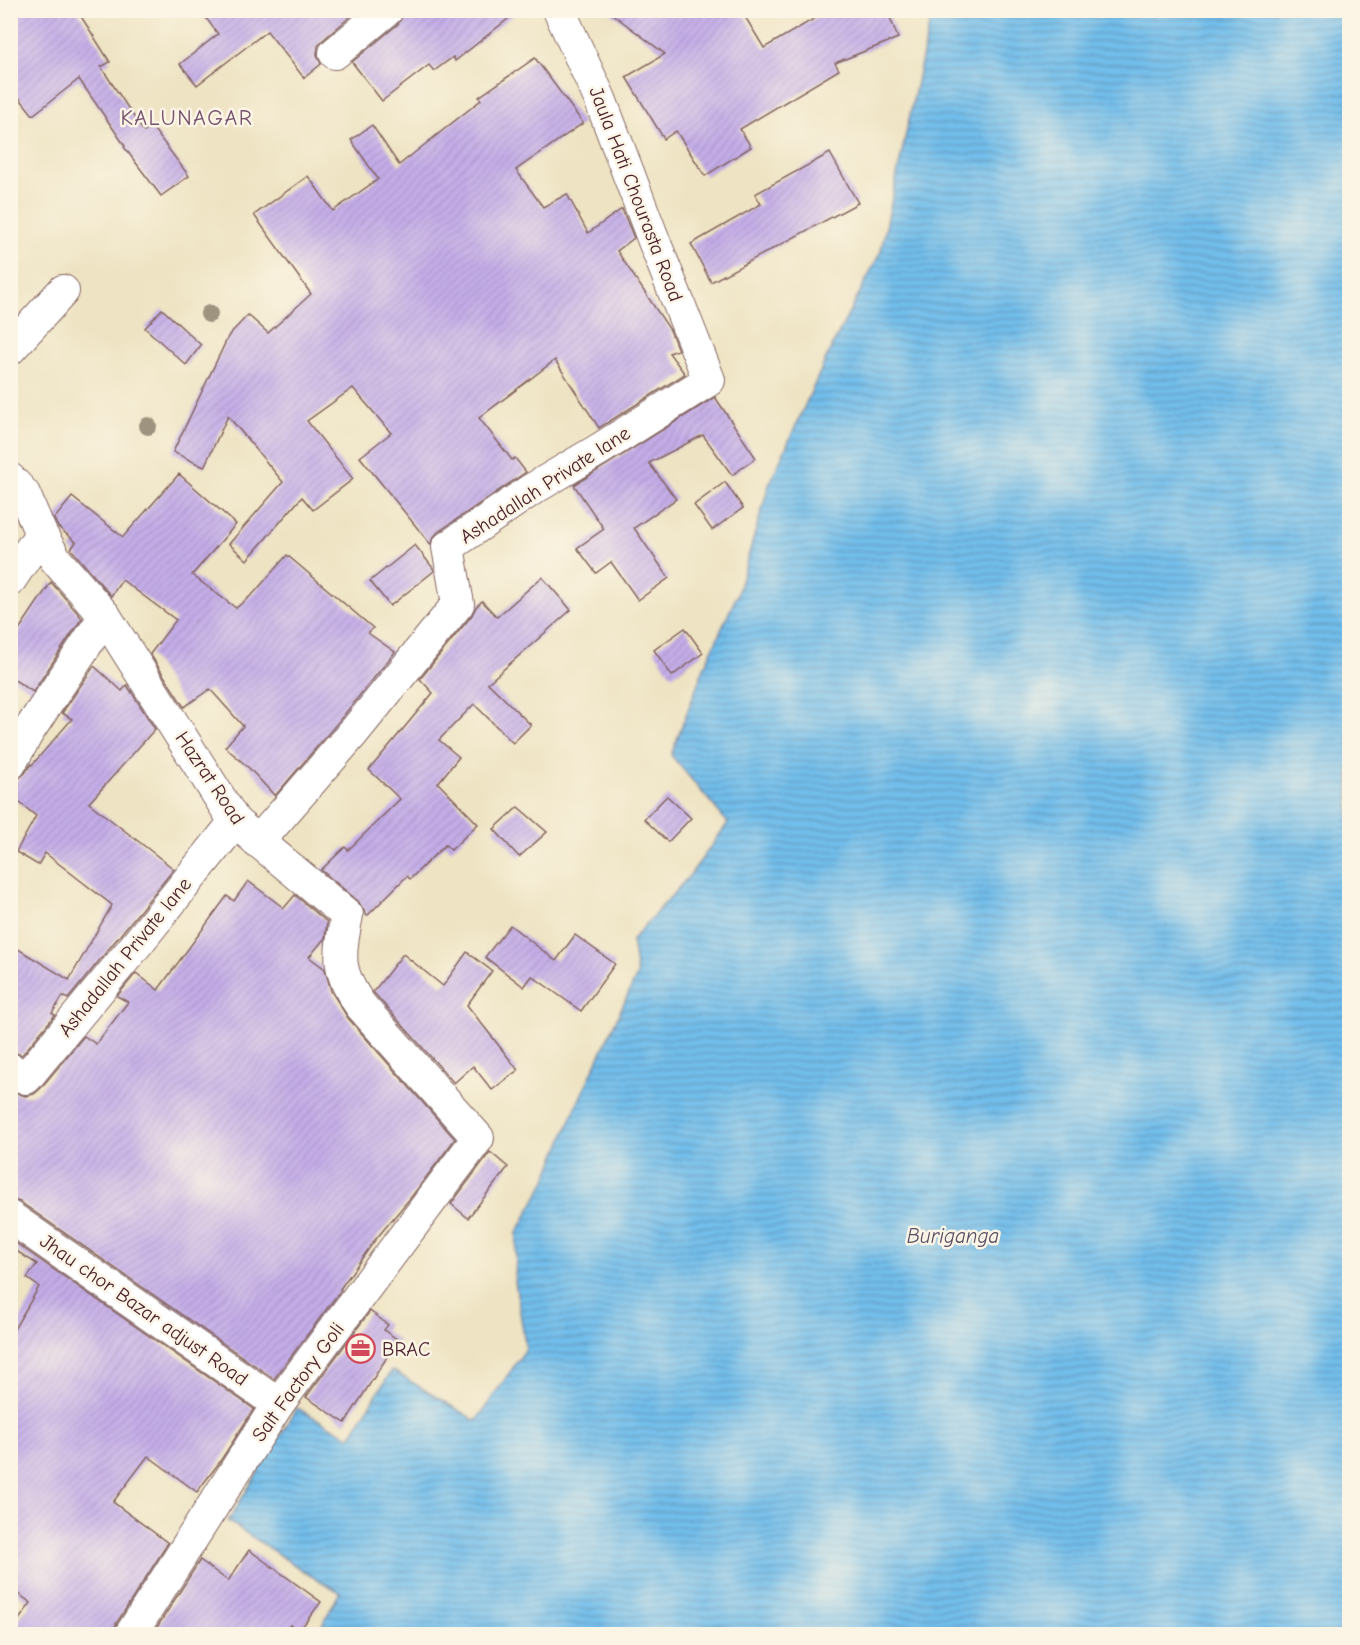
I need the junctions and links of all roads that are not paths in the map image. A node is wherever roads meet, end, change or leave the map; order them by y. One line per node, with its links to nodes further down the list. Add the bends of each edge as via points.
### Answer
1 (387, 10): 3 (street)
2 (559, 10): 6 (street, Jaula Hati Chourasta Road, via 600,99)
3 (335, 53)
4 (63, 291): 5 (street)
5 (10, 349)
6 (710, 380): 13 (street, Ashadallah Private lane, via 531,490 448,547 459,604)
7 (10, 479): 8 (street, Hazrat Road, via 24,494)
8 (41, 534): 9 (street); 10 (street, Hazrat Road, via 56,560)
9 (10, 580)
10 (105, 616): 11 (street); 12 (street, Hazrat Road)
11 (10, 764)
12 (235, 822): 13 (street, Hazrat Road); 14 (street, Ashadallah Private lane, via 26,1078)
13 (258, 842): 15 (street, Hazrat Road, via 347,915 340,960 349,989)
14 (10, 1069)
15 (478, 1138): 17 (street, Salt Factory Goli)
16 (10, 1216): 17 (street, Jhau chor Bazar adjust Road)
17 (278, 1404): 18 (street, Salt Factory Goli)
18 (131, 1635)

